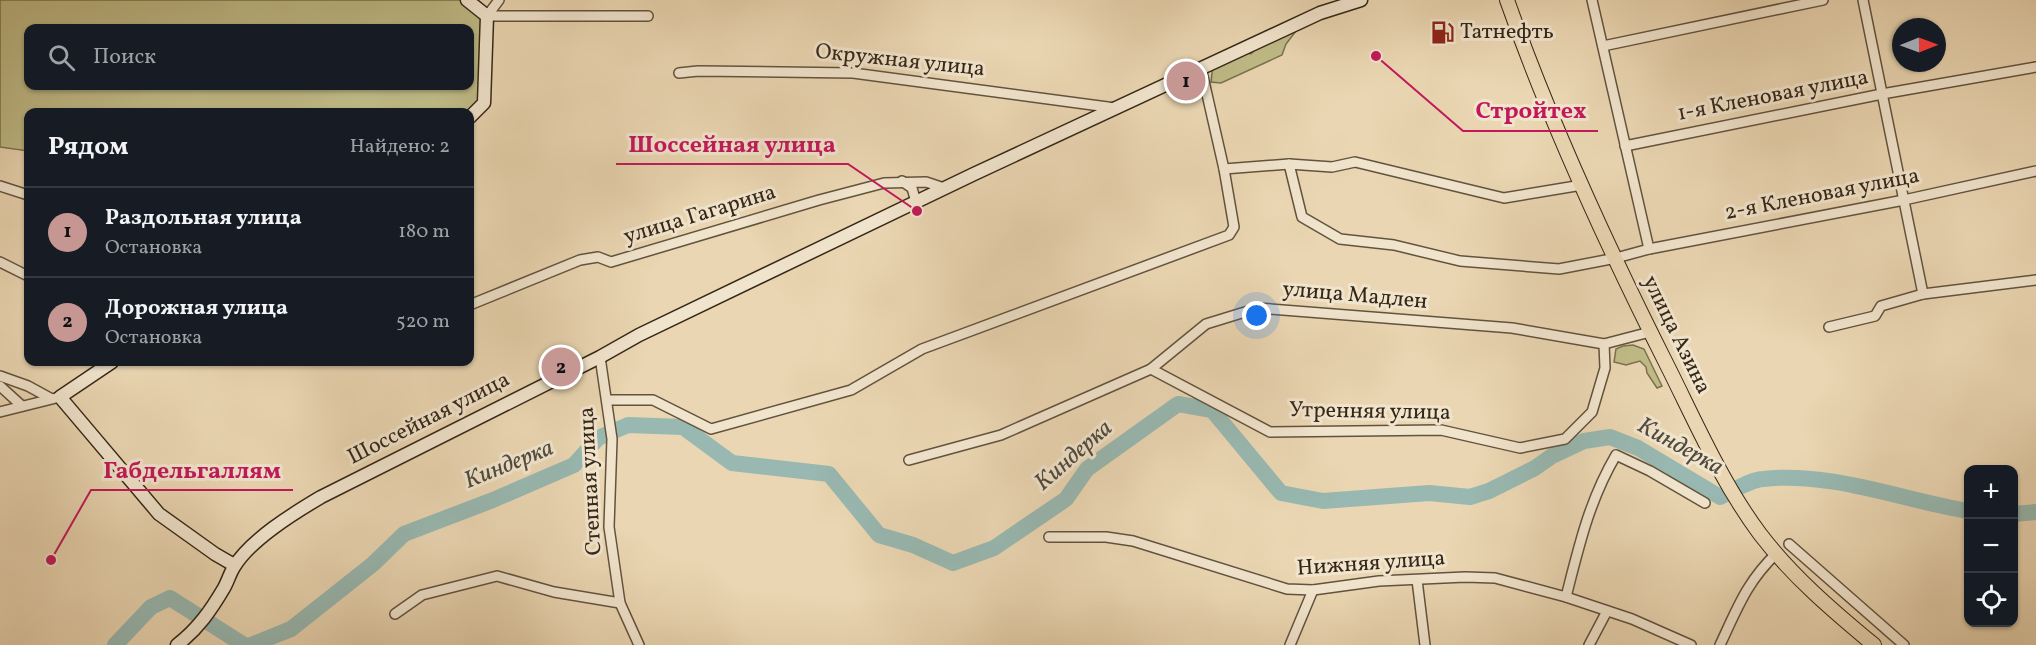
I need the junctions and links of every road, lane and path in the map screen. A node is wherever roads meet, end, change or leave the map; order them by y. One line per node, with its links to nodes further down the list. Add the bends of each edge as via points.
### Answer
1 (467, 0): 8 (street)
2 (499, 0): 8 (street)
3 (1361, 0): 12 (street, Шоссейная улица, via 1320,13)
4 (1507, 0): 22 (main road, улица Азина, via 1534,75)
5 (1592, 0): 10 (street)
6 (1823, 0): 10 (street)
7 (1863, 0): 14 (street)
8 (487, 16): 9 (street); 16 (street, via 484,103)
9 (648, 16)
10 (1603, 46): 17 (street)
11 (2036, 67): 14 (street, 1-я Кленовая улица)
12 (1201, 68): 15 (street, Шоссейная улица); 19 (street)
13 (679, 73): 15 (street, Окружная улица, via 853,73)
14 (1882, 94): 17 (street, 1-я Кленовая улица); 26 (street)
15 (1116, 108): 24 (street, Шоссейная улица)
16 (474, 113)
17 (1625, 146): 28 (street)
18 (1289, 164): 19 (street); 22 (street, via 1332,167 1355,162 1504,198); 29 (street, 2-я Кленовая улица, via 1302,217 1340,239 1394,245 1460,261 1559,269)
19 (1224, 169): 44 (street, via 1234,227 1229,236 922,349 851,390 711,429 653,400)
20 (2036, 171): 26 (street, 2-я Кленовая улица)
21 (902, 181): 24 (street, улица Гагарина); 27 (street, via 912,188); 34 (street, улица Гагарина, via 819,200 611,262 598,257 580,260)
22 (1582, 185): 29 (main road, улица Азина)
23 (0, 186): 25 (street)
24 (944, 188): 27 (street, Шоссейная улица)
25 (24, 194)
26 (1904, 200): 28 (street, 2-я Кленовая улица); 33 (street)
27 (916, 201): 38 (street, Шоссейная улица)
28 (1649, 249): 29 (street, 2-я Кленовая улица)
29 (1616, 258): 36 (main road, улица Азина)
30 (0, 262): 31 (street)
31 (24, 274)
32 (2036, 280): 33 (street)
33 (1923, 294): 35 (street, via 1881,306 1875,316)
34 (474, 303)
35 (1829, 327)
36 (1650, 332): 37 (street, улица Мадлен); 51 (main road, улица Азина, via 1717,464)
37 (1604, 344): 40 (street, улица Мадлен, via 1512,328 1258,308 1206,324); 40 (street, Утренняя улица, via 1605,368 1592,412 1565,440 1520,448 1441,430 1270,432)
38 (600, 357): 44 (street, Степная улица); 52 (street, Шоссейная улица, via 321,497 261,538)
39 (106, 366): 43 (street)
40 (1150, 369): 47 (street, улица Мадлен, via 1001,435)
41 (0, 376): 43 (street)
42 (0, 386): 45 (street)
43 (55, 398): 45 (street); 52 (street, via 159,514)
44 (607, 400): 56 (street, Степная улица, via 612,439 609,527)
45 (22, 406): 46 (street)
46 (0, 412)
47 (909, 460)
48 (1705, 503): 55 (street, via 1616,455 1583,527)
49 (1049, 537): 54 (street, Нижняя улица, via 1133,541 1287,589)
50 (1789, 544): 67 (street)
51 (1777, 553): 65 (street, via 1748,585); 66 (main road, улица Азина, via 1825,603)
52 (234, 565): 59 (street, Шоссейная улица, via 195,632)
53 (1417, 580): 54 (street, Нижняя улица); 55 (street, Нижняя улица, via 1495,578); 62 (street)
54 (1313, 590): 61 (street)
55 (1566, 597): 57 (street, Нижняя улица)
56 (620, 603): 58 (street, via 554,592 496,576 422,595); 60 (street, Степная улица)
57 (1606, 610): 63 (street); 64 (street, Нижняя улица)
58 (395, 614)
59 (177, 645)
60 (639, 645)
61 (1290, 645)
62 (1425, 645)
63 (1589, 645)
64 (1691, 645)
65 (1720, 645)
66 (1874, 645)
67 (1904, 645)

